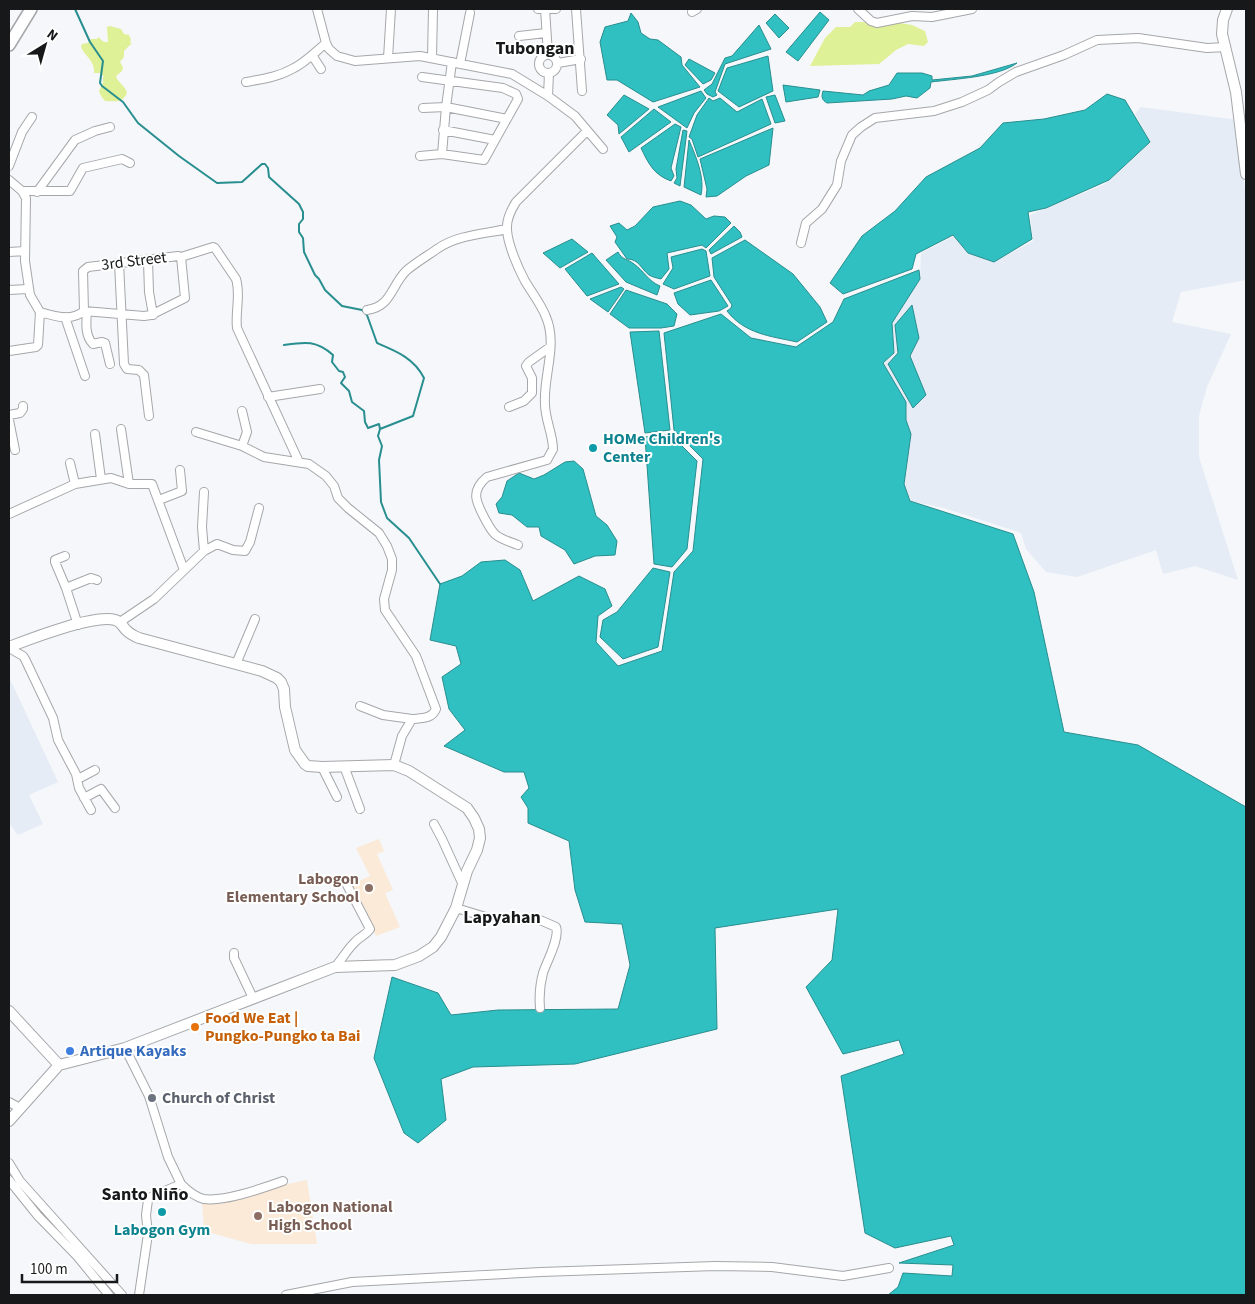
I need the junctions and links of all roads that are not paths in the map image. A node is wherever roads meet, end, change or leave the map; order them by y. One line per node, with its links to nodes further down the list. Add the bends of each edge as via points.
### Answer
1 (30, 9): 17 (main road)
2 (317, 9): 16 (street)
3 (391, 9): 21 (street)
4 (433, 9): 22 (street)
5 (538, 9): 6 (street)
6 (545, 9): 7 (street); 14 (street)
7 (556, 9)
8 (576, 9): 23 (street)
9 (858, 9): 13 (street, via 871,21 877,22)
10 (972, 9): 13 (street, via 932,17)
11 (1227, 9): 18 (street, via 1222,34)
12 (470, 13): 24 (street)
13 (910, 13)
14 (546, 33): 15 (street); 20 (street)
15 (518, 36)
16 (326, 42): 19 (street); 21 (street, via 333,53 348,60)
17 (9, 45)
18 (1226, 47): 46 (street, via 1236,92); 51 (street, via 1207,48 1138,38 1097,40 1016,72 962,102 934,111 876,118 852,135 841,161 837,185 822,209 806,223)
19 (312, 54): 26 (street); 30 (street, via 283,73)
20 (548, 54): 25 (street, via 553,55); 27 (street, via 538,64 540,69)
21 (388, 58): 22 (street)
22 (432, 58): 24 (street)
23 (580, 59): 25 (street); 31 (street)
24 (456, 63): 29 (street); 32 (street, via 512,74)
25 (558, 63): 27 (street, via 557,68)
26 (321, 69)
27 (549, 73): 32 (street)
28 (422, 77): 29 (street)
29 (450, 80): 33 (street); 36 (street, via 503,88 516,94 518,99)
30 (246, 82)
31 (582, 91)
32 (548, 96): 39 (street, via 575,116)
33 (446, 107): 34 (street); 36 (street); 38 (street)
34 (423, 108)
35 (32, 117): 45 (street, via 22,132)
36 (507, 119): 40 (street)
37 (110, 127): 49 (street, via 75,140)
38 (443, 130): 40 (street); 42 (street)
39 (588, 131): 41 (street); 50 (street, via 516,202 510,211)
40 (495, 140): 42 (street, via 484,160)
41 (603, 149)
42 (442, 154): 43 (street)
43 (420, 156)
44 (130, 163): 49 (street, via 122,160 83,168 72,190)
45 (9, 166)
46 (1246, 174)
47 (9, 180): 48 (street)
48 (22, 191): 49 (street); 52 (street, via 26,198)
49 (37, 192)
50 (507, 229): 59 (street, via 451,241 438,248 406,272 384,303); 65 (street, via 524,280 547,319)
51 (801, 243)
52 (25, 251): 53 (street); 57 (street)
53 (9, 252)
54 (181, 257): 55 (street, 3rd Street); 62 (street, via 185,298); 70 (street, 3rd Street, via 213,247 224,260 238,285 237,328)
55 (148, 261): 56 (street, 3rd Street); 62 (street)
56 (118, 263): 60 (street, 3rd Street, via 88,267 83,271); 63 (street)
57 (28, 289): 58 (street); 61 (street)
58 (9, 290)
59 (367, 310)
60 (85, 311): 63 (street); 64 (street, via 78,316); 67 (street, via 89,340 93,344 104,342)
61 (40, 312): 64 (street); 66 (street, via 38,345)
62 (153, 314): 63 (street)
63 (121, 315): 75 (street, via 124,364 127,369 139,370 144,375)
64 (65, 317): 68 (street)
65 (550, 347): 72 (street, via 526,366 532,378 532,393 524,401); 93 (street, via 545,406 553,445 551,455 547,460 487,477 476,494 489,527 496,535)
66 (9, 351)
67 (110, 364)
68 (85, 376)
69 (320, 389): 70 (street)
70 (268, 397): 83 (street)
71 (23, 406): 74 (street, via 20,413)
72 (509, 407)
73 (242, 412): 81 (street, via 247,432)
74 (9, 415)
75 (149, 416)
76 (9, 420): 78 (street)
77 (121, 429): 88 (street)
78 (10, 431): 82 (street)
79 (196, 432): 81 (street)
80 (95, 434): 86 (street)
81 (242, 446): 83 (street, via 264,457)
82 (15, 450)
83 (299, 462): 105 (street, via 309,464 326,476 338,498 379,533 387,546 392,570 384,599 385,610 416,656 436,709 429,717)
84 (70, 463): 87 (street)
85 (180, 470): 90 (street, via 182,491)
86 (101, 479): 87 (street); 88 (street, via 111,478)
87 (75, 484): 92 (street)
88 (129, 484): 90 (street, via 152,484)
89 (204, 492): 94 (street)
90 (159, 500): 96 (street)
91 (259, 508): 94 (street, via 245,551 217,544)
92 (9, 514)
93 (518, 545)
94 (204, 551): 96 (street)
95 (65, 556): 98 (street, via 55,562)
96 (184, 570): 100 (street, via 154,599)
97 (97, 580): 98 (street, via 91,578)
98 (66, 588): 101 (street)
99 (255, 619): 103 (street)
100 (120, 622): 101 (street, via 113,619); 103 (street, via 139,638)
101 (78, 624): 102 (street)
102 (9, 647): 110 (street, via 25,659 53,718 58,740)
103 (236, 664): 108 (street, via 262,671 281,682 295,750 308,766)
104 (360, 706): 105 (street, via 383,715)
105 (412, 719): 106 (street, via 402,736)
106 (394, 765): 107 (street); 118 (street, via 467,808 474,818 480,838)
107 (344, 766): 108 (street); 114 (street)
108 (322, 767): 111 (street)
109 (96, 770): 110 (street)
110 (78, 779): 112 (street)
111 (337, 797)
112 (84, 798): 113 (street, via 102,790); 115 (street)
113 (115, 808)
114 (360, 809)
115 (91, 810)
116 (434, 824): 118 (street)
117 (347, 885): 121 (street, via 370,929)
118 (463, 885): 119 (street)
119 (456, 908): 121 (street, via 441,937 419,956 395,965); 123 (street, via 489,918 540,920 556,927 558,932 543,974)
120 (234, 953): 122 (street)
121 (335, 967): 122 (street)
122 (252, 998): 125 (street)
123 (540, 1008)
124 (9, 1011): 126 (street)
125 (125, 1048): 126 (street); 133 (street, via 149,1096 168,1157)
126 (59, 1064): 128 (street)
127 (9, 1102): 128 (street)
128 (20, 1108): 129 (street)
129 (9, 1121)
130 (9, 1163): 136 (street, via 20,1181)
131 (9, 1180): 135 (street)
132 (283, 1181): 133 (street, via 227,1197 204,1199 190,1193)
133 (181, 1184): 137 (street, via 148,1200 148,1234)
134 (889, 1268): 138 (street, via 844,1276 764,1267 715,1266 541,1272 352,1282)
135 (109, 1295)
136 (122, 1295)
137 (139, 1295)
138 (286, 1295)

